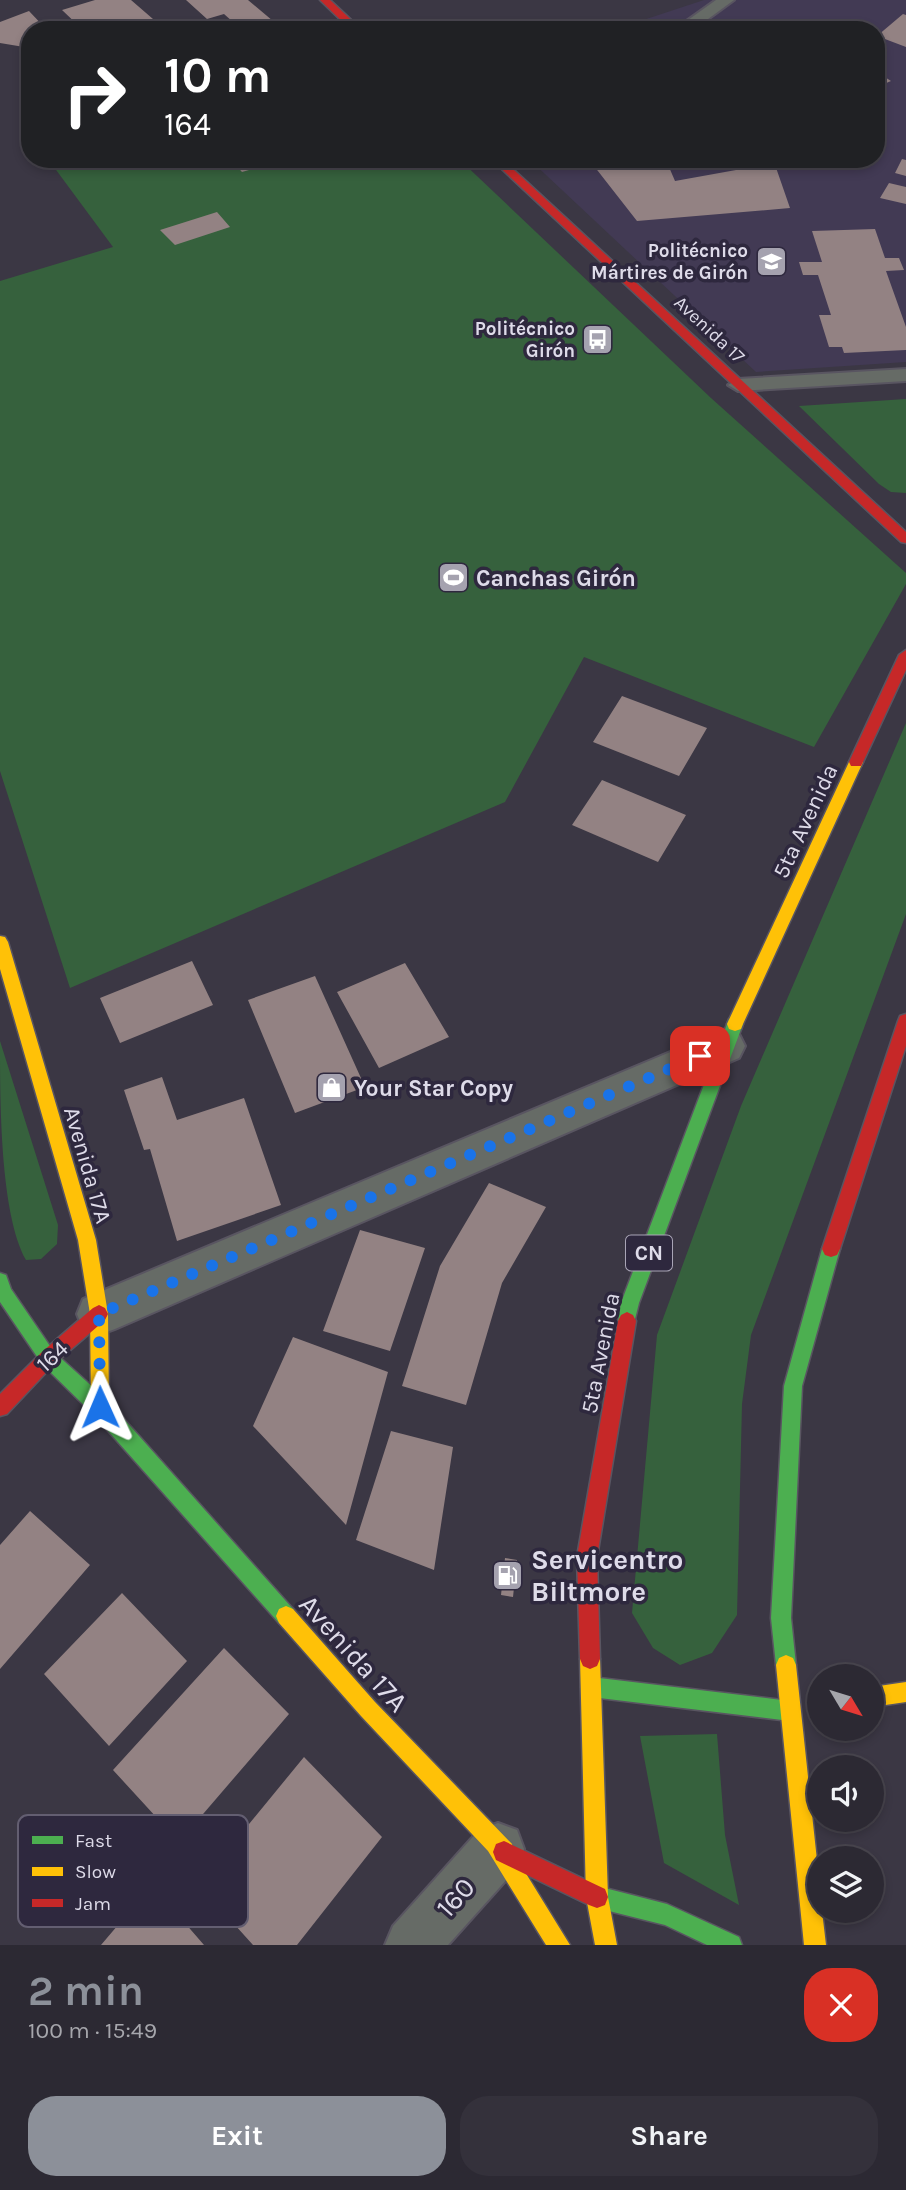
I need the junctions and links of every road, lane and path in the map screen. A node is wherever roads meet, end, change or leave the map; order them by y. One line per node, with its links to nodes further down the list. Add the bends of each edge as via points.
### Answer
1 (325, 0): 3 (main road)
2 (726, 0): 4 (lane)
3 (347, 21)
4 (695, 21)
5 (506, 168): 7 (main road, Avenida 17)
6 (906, 376): 7 (lane)
7 (738, 385): 8 (main road, Avenida 17)
8 (902, 534)
9 (905, 659): 12 (main road, 5ta Avenida / CN)
10 (0, 942): 14 (main road, Avenida 17A, via 87,1240)
11 (906, 1021): 22 (main road, via 842,1209 793,1385 781,1618)
12 (725, 1046): 14 (street, 164); 18 (main road, 5ta Avenida / CN, via 630,1303 587,1558)
13 (0, 1281): 15 (main road, Avenida 17A)
14 (99, 1314): 15 (main road, 164); 17 (main road, Avenida 17A)
15 (48, 1358): 16 (main road, 164); 17 (main road, Avenida 17A)
16 (0, 1406)
17 (100, 1407): 23 (main road, Avenida 17A)
18 (591, 1686): 22 (main road); 24 (main road, 5ta Avenida / CN)
19 (906, 1692): 20 (main road)
20 (884, 1695)
21 (807, 1708): 22 (main road)
22 (790, 1711): 29 (main road)
23 (498, 1849): 24 (main road, Avenida 17A); 25 (street, 160); 26 (main road)
24 (597, 1897): 27 (main road, 5ta Avenida / CN); 28 (main road, Avenida 17A, via 648,1906 706,1929)
25 (412, 1945)
26 (559, 1945)
27 (606, 1945)
28 (731, 1945)
29 (815, 1945)

